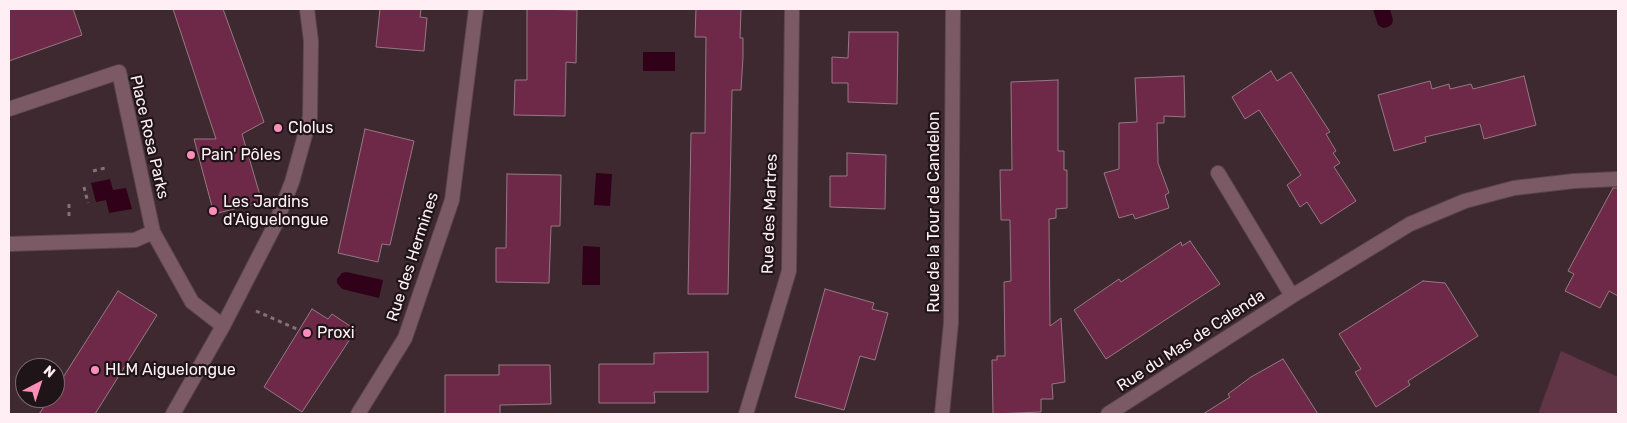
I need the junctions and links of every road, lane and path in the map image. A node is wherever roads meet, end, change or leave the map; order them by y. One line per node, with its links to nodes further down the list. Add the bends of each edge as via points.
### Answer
1 (307, 9): 15 (street, via 311,41 310,117 292,182 275,225)
2 (476, 9): 19 (street, Rue des Hermines, via 452,200 405,338)
3 (792, 9): 20 (street, Rue des Martres, via 789,271)
4 (952, 9): 21 (street, Rue de la Tour de Candelon, via 951,322)
5 (9, 109): 12 (street, Place Rosa Parks, via 119,72)
6 (105, 168): 7 (path)
7 (93, 171)
8 (1218, 173): 14 (street, Rue du Mas de Calenda)
9 (1618, 179): 14 (street, Rue du Mas de Calenda, via 1514,188 1465,201 1410,224)
10 (84, 187): 11 (path)
11 (88, 203)
12 (152, 232): 13 (street, via 135,240); 16 (street, Place Rosa Parks, via 192,302)
13 (9, 244)
14 (1292, 296): 22 (street, Rue du Mas de Calenda)
15 (235, 302): 16 (street); 17 (path)
16 (223, 326): 18 (street)
17 (299, 330)
18 (174, 414)
19 (358, 414)
20 (746, 414)
21 (942, 414)
22 (1108, 414)

